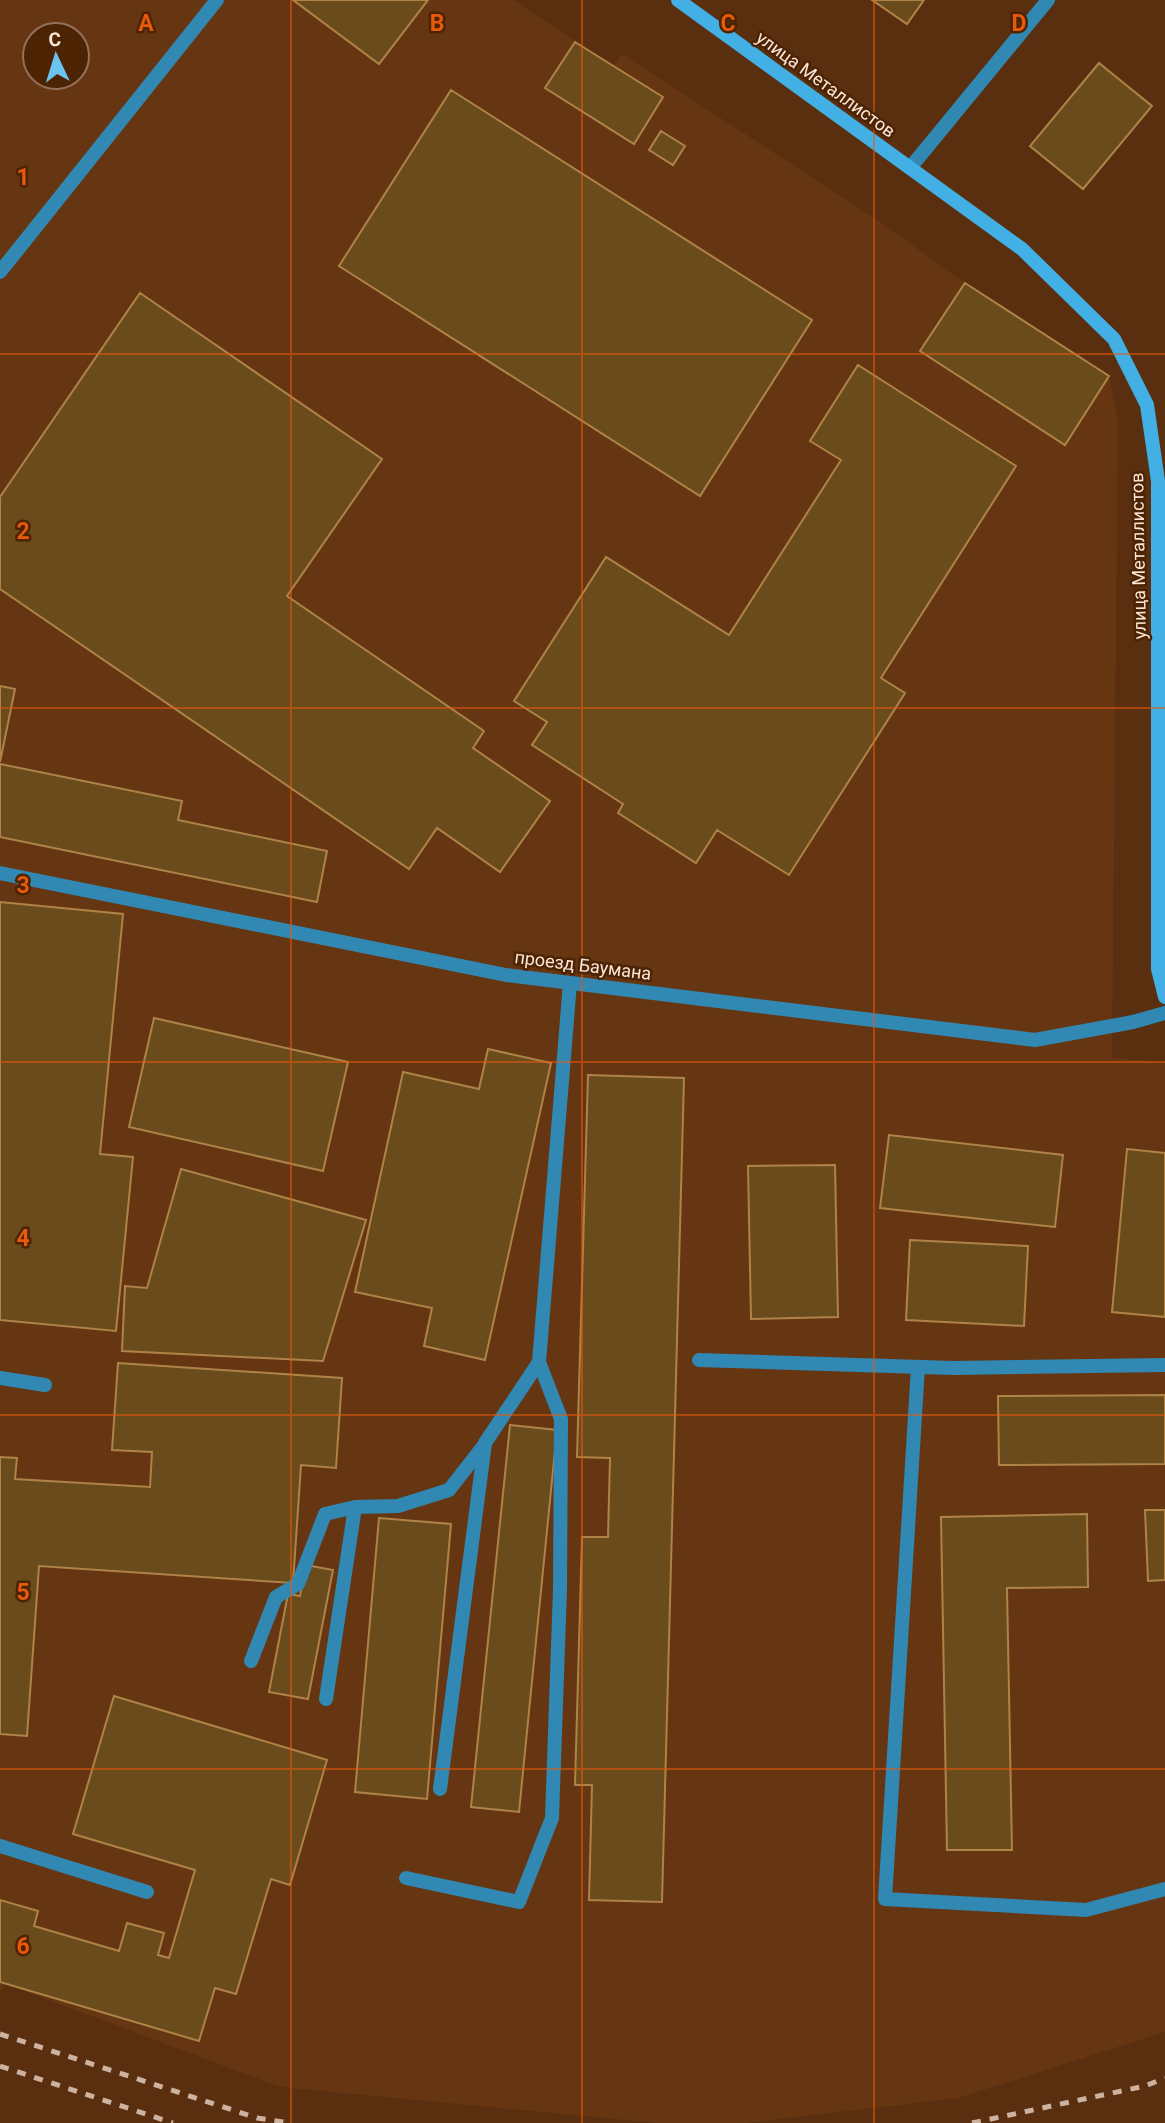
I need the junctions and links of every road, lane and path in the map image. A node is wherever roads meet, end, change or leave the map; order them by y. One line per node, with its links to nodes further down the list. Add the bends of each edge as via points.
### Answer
1 (217, 0): 5 (street)
2 (678, 0): 4 (street, улица Металлистов)
3 (1048, 0): 4 (street)
4 (910, 168): 8 (street, улица Металлистов, via 1022,249 1114,338 1147,405 1158,481 1158,969)
5 (0, 272)
6 (0, 873): 7 (street, проезд Баумана, via 506,975)
7 (570, 983): 9 (street, проезд Баумана, via 1035,1040); 11 (street)
8 (1165, 997)
9 (1165, 1013)
10 (699, 1360): 13 (street)
11 (539, 1362): 16 (street); 22 (street, via 561,1419 552,1818 519,1902)
12 (1165, 1365): 13 (street)
13 (918, 1367): 23 (street, via 885,1899 1086,1910)
14 (0, 1378): 15 (street)
15 (45, 1385)
16 (485, 1443): 17 (street, via 449,1490 398,1506); 20 (street)
17 (355, 1507): 18 (street, via 326,1514 299,1584 276,1597); 19 (street)
18 (251, 1661)
19 (326, 1699)
20 (440, 1789)
21 (0, 1846): 24 (street)
22 (406, 1878)
23 (1165, 1889)
24 (147, 1892)

